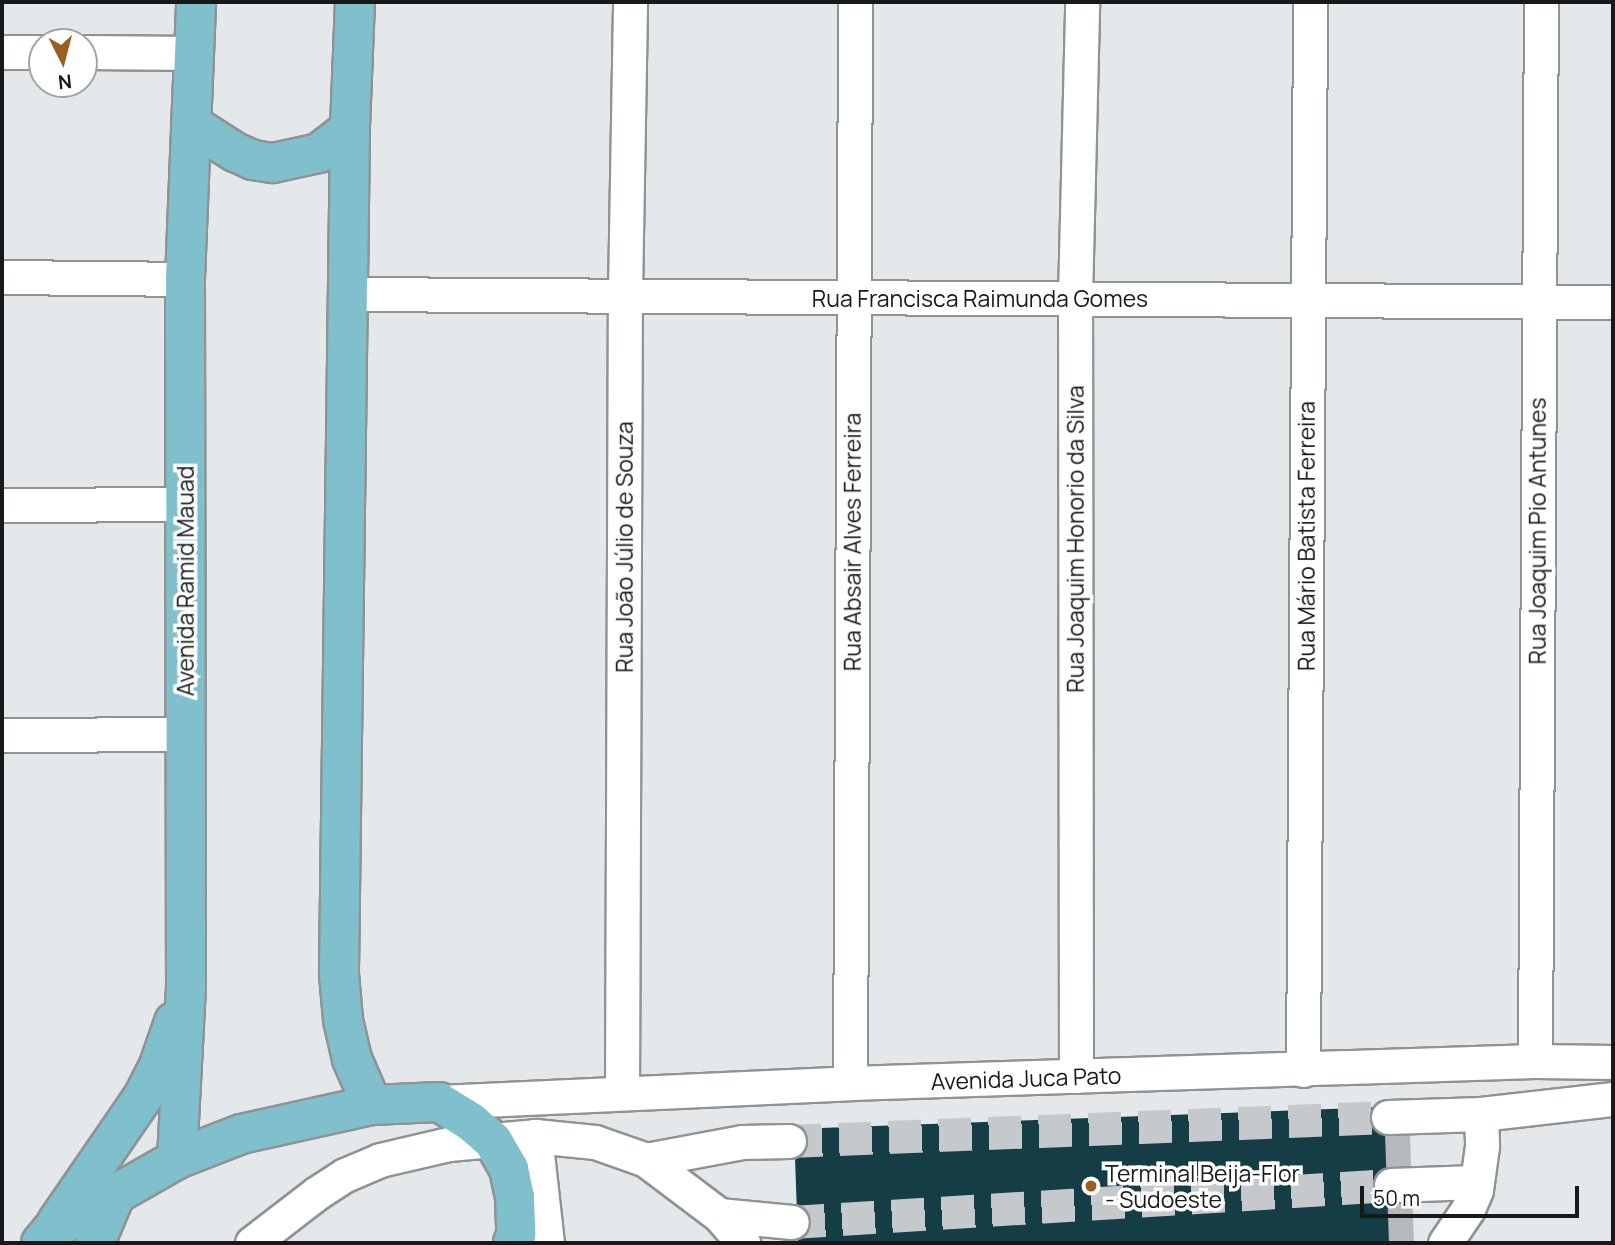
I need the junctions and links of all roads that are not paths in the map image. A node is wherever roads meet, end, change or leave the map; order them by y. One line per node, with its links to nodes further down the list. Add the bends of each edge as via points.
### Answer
1 (196, 2): 11 (main road, Avenida Ramid Mauad)
2 (355, 2): 13 (main road)
3 (630, 2): 16 (street, Rua João Júlio de Souza)
4 (855, 2): 18 (street, Rua Absair Alves Ferreira)
5 (1082, 2): 19 (street, Rua Joaquim Honorio da Silva)
6 (1310, 2): 20 (street, Rua Mário Batista Ferreira)
7 (1541, 2): 21 (street, Rua Joaquim Pio Antunes)
8 (2, 52): 9 (street)
9 (28, 52)
10 (98, 52): 11 (street)
11 (196, 53): 12 (main road, Avenida Ramid Mauad)
12 (191, 124): 13 (main road, via 235,152 273,163 318,153); 15 (main road, Avenida Ramid Mauad)
13 (350, 129): 17 (main road)
14 (2, 277): 15 (street)
15 (185, 279): 23 (main road, Avenida Ramid Mauad)
16 (625, 293): 17 (street, Rua Francisca Raimunda Gomes); 18 (street, Rua Francisca Raimunda Gomes); 33 (street, Rua João Júlio de Souza)
17 (347, 294): 36 (main road, via 339,974 352,1059)
18 (853, 298): 19 (street, Rua Francisca Raimunda Gomes); 32 (street, Rua Absair Alves Ferreira)
19 (1075, 298): 20 (street, Rua Francisca Raimunda Gomes); 31 (street, Rua Joaquim Honorio da Silva)
20 (1308, 300): 21 (street, Rua Francisca Raimunda Gomes); 30 (street, Rua Mário Batista Ferreira)
21 (1538, 300): 22 (street, Rua Francisca Raimunda Gomes); 28 (street, Rua Joaquim Pio Antunes)
22 (1613, 302)
23 (186, 504): 24 (street); 25 (main road, Avenida Ramid Mauad)
24 (2, 505)
25 (185, 734): 26 (street); 27 (main road, Avenida Ramid Mauad)
26 (2, 735)
27 (186, 990): 42 (main road, Avenida Ramid Mauad); 49 (main road, via 143,1097)
28 (1535, 1061): 29 (street, Avenida Juca Pato); 30 (street, Avenida Juca Pato)
29 (1613, 1062)
30 (1303, 1070): 31 (street, Avenida Juca Pato)
31 (1076, 1076): 32 (street, Avenida Juca Pato)
32 (850, 1083): 33 (street, Avenida Juca Pato)
33 (622, 1093): 35 (street, Avenida Juca Pato)
34 (1613, 1098): 37 (street)
35 (439, 1102): 36 (main road); 40 (main road)
36 (372, 1105): 42 (main road, via 241,1134)
37 (1481, 1114): 38 (street); 44 (street)
38 (1388, 1117)
39 (535, 1136): 40 (street); 43 (street, via 594,1142); 53 (street)
40 (493, 1141): 51 (street, via 449,1144 380,1160 317,1193); 52 (main road, via 509,1170 515,1197)
41 (789, 1142): 43 (street, via 742,1143)
42 (177, 1159): 46 (main road)
43 (646, 1160): 47 (street)
44 (1476, 1181): 45 (street); 55 (street, via 1468,1209)
45 (1391, 1185)
46 (116, 1193): 49 (main road); 50 (main road)
47 (719, 1215): 48 (street); 54 (street)
48 (792, 1222)
49 (46, 1237)
50 (95, 1243)
51 (252, 1243)
52 (513, 1243)
53 (547, 1243)
54 (743, 1243)
55 (1445, 1243)

